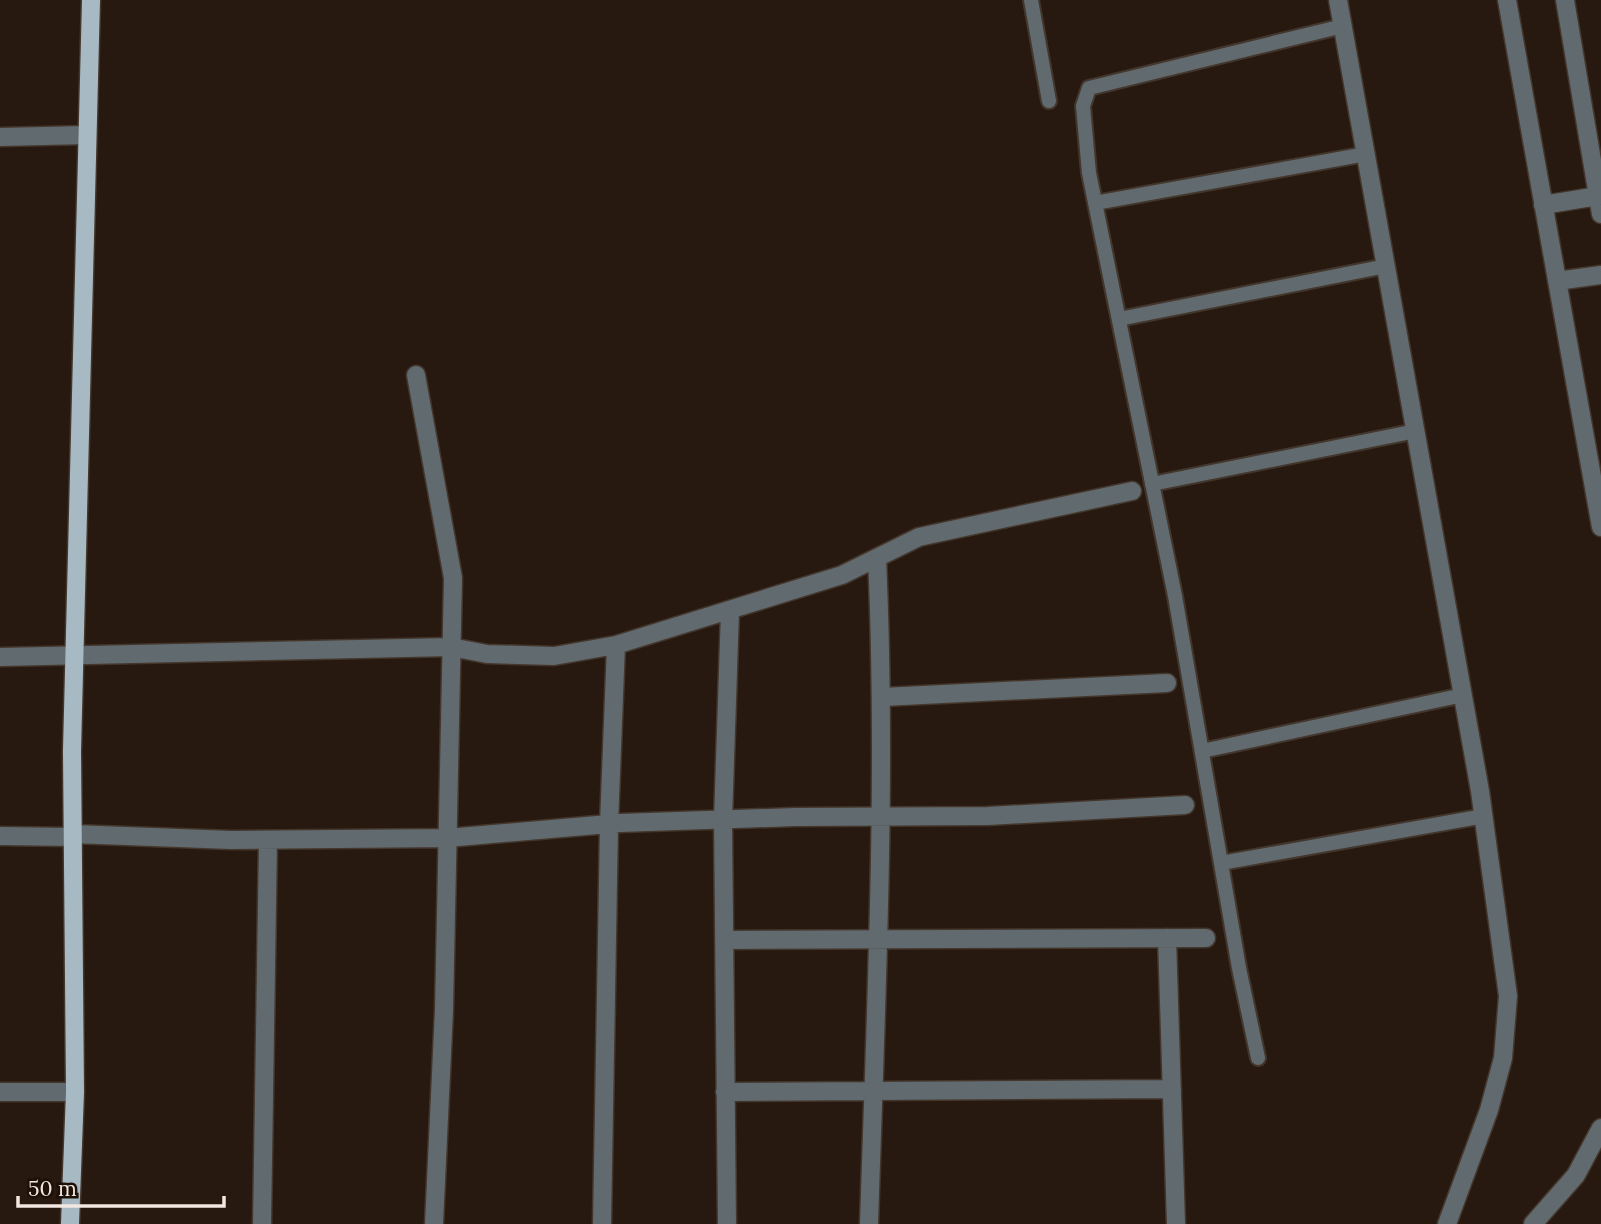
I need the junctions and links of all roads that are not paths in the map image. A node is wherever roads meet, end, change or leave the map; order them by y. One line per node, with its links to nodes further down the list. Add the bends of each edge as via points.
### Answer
1 (91, 0): 8 (main road)
2 (1031, 0): 7 (lane)
3 (1338, 0): 6 (street)
4 (1507, 0): 13 (street)
5 (1565, 0): 11 (street)
6 (1343, 26): 10 (street); 12 (lane, via 1089,88 1083,106)
7 (1049, 102)
8 (88, 135): 9 (street); 29 (main road)
9 (0, 137)
10 (1366, 154): 12 (lane); 15 (street)
11 (1599, 191): 13 (street); 14 (street)
12 (1095, 203): 18 (lane)
13 (1544, 205): 17 (street)
14 (1601, 215)
15 (1386, 266): 18 (lane); 20 (street)
16 (1601, 275): 17 (street)
17 (1557, 281): 23 (street)
18 (1119, 319): 21 (lane)
19 (416, 375): 27 (street, via 453,578)
20 (1416, 431): 21 (lane); 31 (street)
21 (1152, 484): 33 (lane)
22 (1132, 491): 24 (street, via 919,537)
23 (1601, 527)
24 (877, 558): 25 (street, via 842,575); 32 (street)
25 (730, 611): 26 (street); 37 (street)
26 (616, 645): 27 (street, via 554,656 487,654); 38 (street)
27 (451, 647): 29 (street); 41 (street)
28 (0, 657): 29 (street)
29 (75, 657): 40 (main road)
30 (1167, 683): 32 (street)
31 (1463, 695): 33 (lane); 35 (street)
32 (883, 697): 36 (street)
33 (1202, 751): 43 (lane)
34 (1185, 805): 36 (street)
35 (1483, 816): 43 (lane); 62 (street, via 1508,996 1503,1058)
36 (883, 817): 37 (street); 44 (street)
37 (723, 820): 38 (street); 47 (street)
38 (609, 824): 41 (street); 58 (street)
39 (0, 836): 40 (street)
40 (73, 836): 42 (street); 52 (main road)
41 (447, 838): 42 (street); 57 (street)
42 (268, 840): 56 (street)
43 (1221, 863): 48 (lane)
44 (879, 937): 45 (street); 47 (street); 50 (street)
45 (1167, 938): 46 (street); 49 (street)
46 (1206, 938)
47 (724, 940): 53 (street)
48 (1258, 1058)
49 (1172, 1089): 50 (street); 61 (street)
50 (873, 1091): 53 (street); 60 (street)
51 (0, 1092): 52 (street)
52 (75, 1092): 55 (main road)
53 (726, 1092): 59 (street)
54 (1601, 1128): 63 (street, via 1576,1175)
55 (70, 1224)
56 (262, 1224)
57 (434, 1224)
58 (602, 1224)
59 (727, 1224)
60 (869, 1224)
61 (1176, 1224)
62 (1447, 1224)
63 (1533, 1224)

